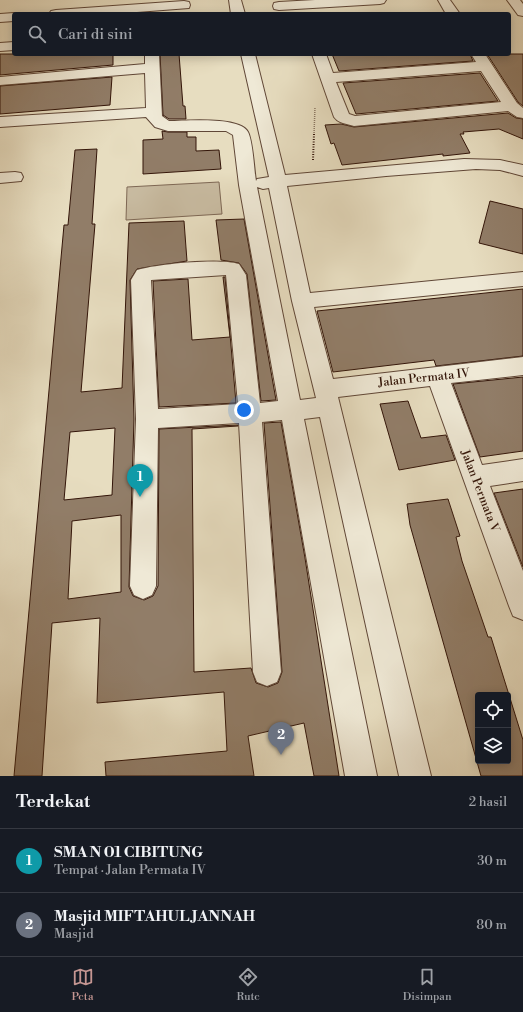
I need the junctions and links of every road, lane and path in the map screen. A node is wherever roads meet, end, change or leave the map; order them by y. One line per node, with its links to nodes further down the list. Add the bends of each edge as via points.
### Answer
1 (235, 0): 10 (street)
2 (380, 0): 7 (street)
3 (444, 0): 11 (street)
4 (513, 0): 12 (street)
5 (184, 5): 8 (street)
6 (279, 6): 7 (street)
7 (304, 10)
8 (149, 11): 9 (street)
9 (118, 12)
10 (238, 12)
11 (452, 12)
12 (523, 12)
13 (12, 17): 14 (street)
14 (0, 18)
15 (12, 46): 16 (street)
16 (0, 47)
17 (248, 56): 32 (street)
18 (320, 56): 21 (street)
19 (482, 60): 21 (street); 24 (street)
20 (152, 61): 22 (street); 25 (street)
21 (328, 78): 24 (street, via 342,117 354,121)
22 (0, 81)
23 (315, 103): 29 (path)
24 (517, 110)
25 (154, 112): 26 (street); 31 (street, via 156,120 168,126 228,126 236,129 241,133)
26 (0, 122)
27 (480, 170): 28 (street, via 496,163 510,165); 30 (street); 33 (street)
28 (523, 171)
29 (313, 177): 30 (street); 32 (street)
30 (370, 177): 32 (street)
31 (248, 185): 32 (street); 39 (street)
32 (278, 185): 35 (street)
33 (523, 185)
34 (523, 279): 35 (street)
35 (302, 301): 38 (street)
36 (523, 366): 37 (street, Jalan Permata IV)
37 (436, 376): 38 (street, Jalan Permata IV); 43 (street, Jalan Permata V)
38 (327, 398): 39 (street, Jalan Permata IV); 48 (street)
39 (292, 410): 40 (street, Jalan Permata IV); 47 (street)
40 (250, 413): 41 (street, Jalan Permata IV); 41 (street, via 236,275 232,270 225,268 150,273 144,275 141,280); 46 (street)
41 (147, 419): 44 (street)
42 (523, 470): 43 (street)
43 (474, 477): 45 (street, Jalan Permata V)
44 (143, 586)
45 (523, 606)
46 (267, 672)
47 (361, 776)
48 (415, 776)

